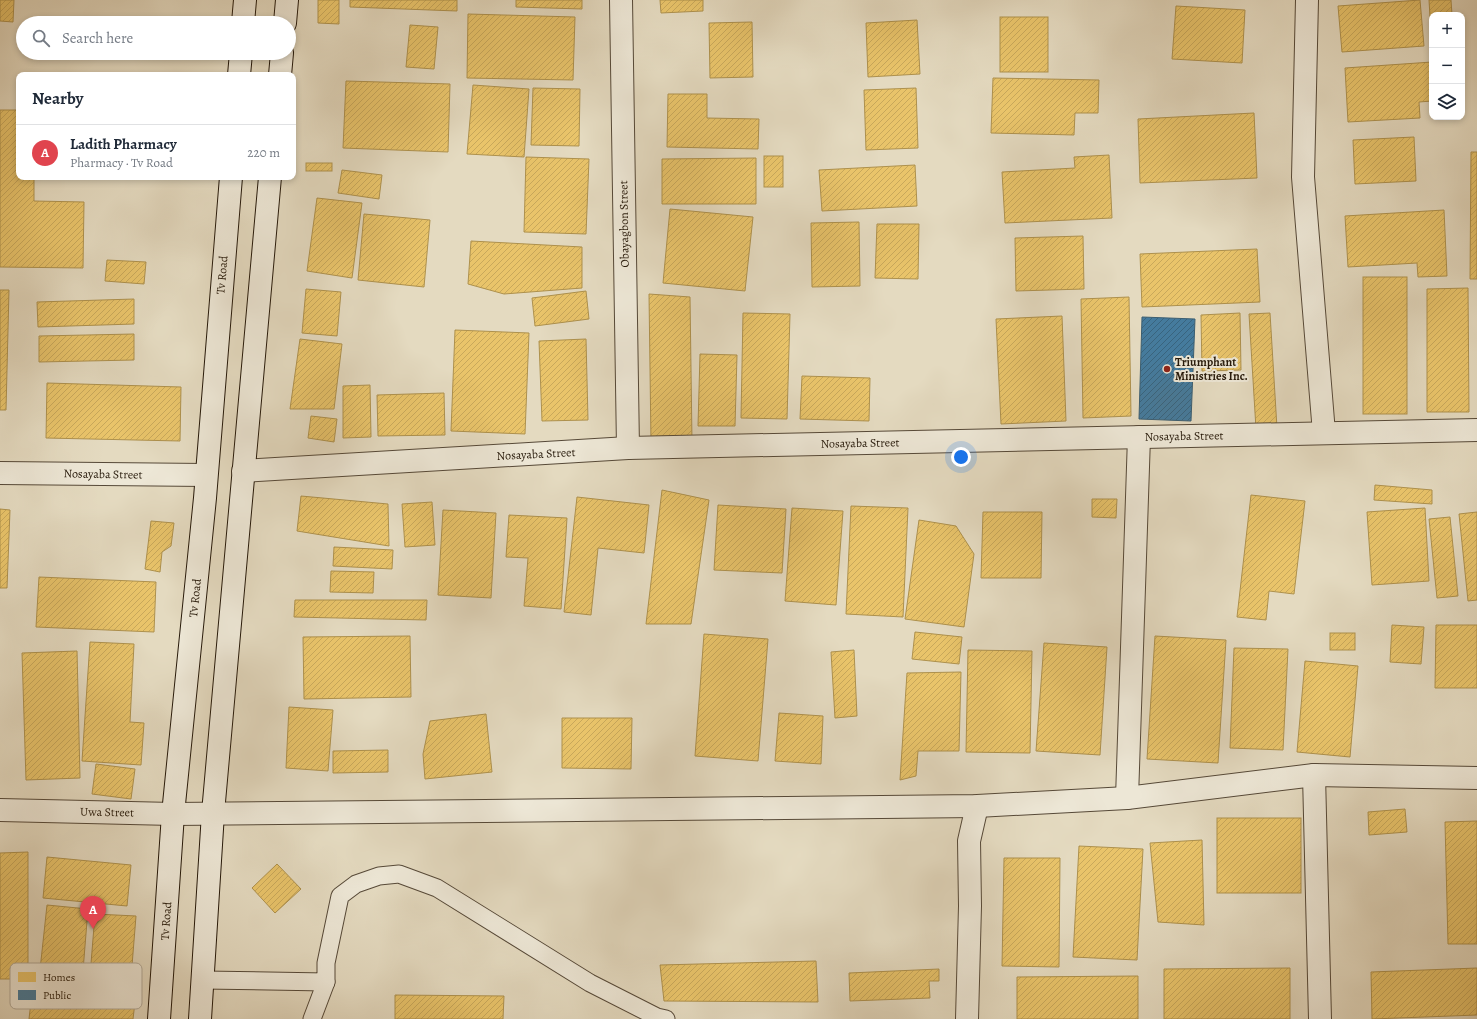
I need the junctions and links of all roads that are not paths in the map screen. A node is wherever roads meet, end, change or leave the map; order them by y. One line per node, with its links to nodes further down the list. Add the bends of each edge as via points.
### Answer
1 (245, 0): 5 (street)
2 (287, 0): 6 (street)
3 (621, 0): 16 (street, Obayagbon Street)
4 (1307, 0): 14 (street, via 1303,177)
5 (244, 16)
6 (286, 16)
7 (240, 60): 9 (street)
8 (281, 60): 10 (street)
9 (239, 72)
10 (280, 72)
11 (231, 180): 19 (street, Tv Road)
12 (270, 180): 17 (street)
13 (1477, 430): 14 (street, Nosayaba Street)
14 (1324, 433): 15 (street, Nosayaba Street)
15 (1139, 437): 16 (street, Nosayaba Street); 22 (street)
16 (628, 448): 17 (street, Nosayaba Street)
17 (243, 471): 25 (street)
18 (0, 473): 19 (street, Nosayaba Street)
19 (206, 475): 26 (street, Tv Road)
20 (1314, 775): 21 (street, Uwa Street); 22 (street, Uwa Street); 34 (street)
21 (1477, 778)
22 (1127, 798): 23 (street, Uwa Street)
23 (977, 806): 25 (street, Uwa Street); 33 (street, via 969,841 970,906)
24 (0, 810): 26 (street, Uwa Street)
25 (213, 813): 26 (street, Uwa Street); 27 (street)
26 (173, 814): 29 (street, Tv Road)
27 (203, 980): 28 (lane); 30 (street)
28 (326, 982): 31 (lane); 32 (lane, via 326,963 340,896 356,884 379,876 399,874 437,888 590,983 657,1017)
29 (159, 1019)
30 (200, 1019)
31 (312, 1019)
32 (666, 1019)
33 (966, 1019)
34 (1320, 1019)

